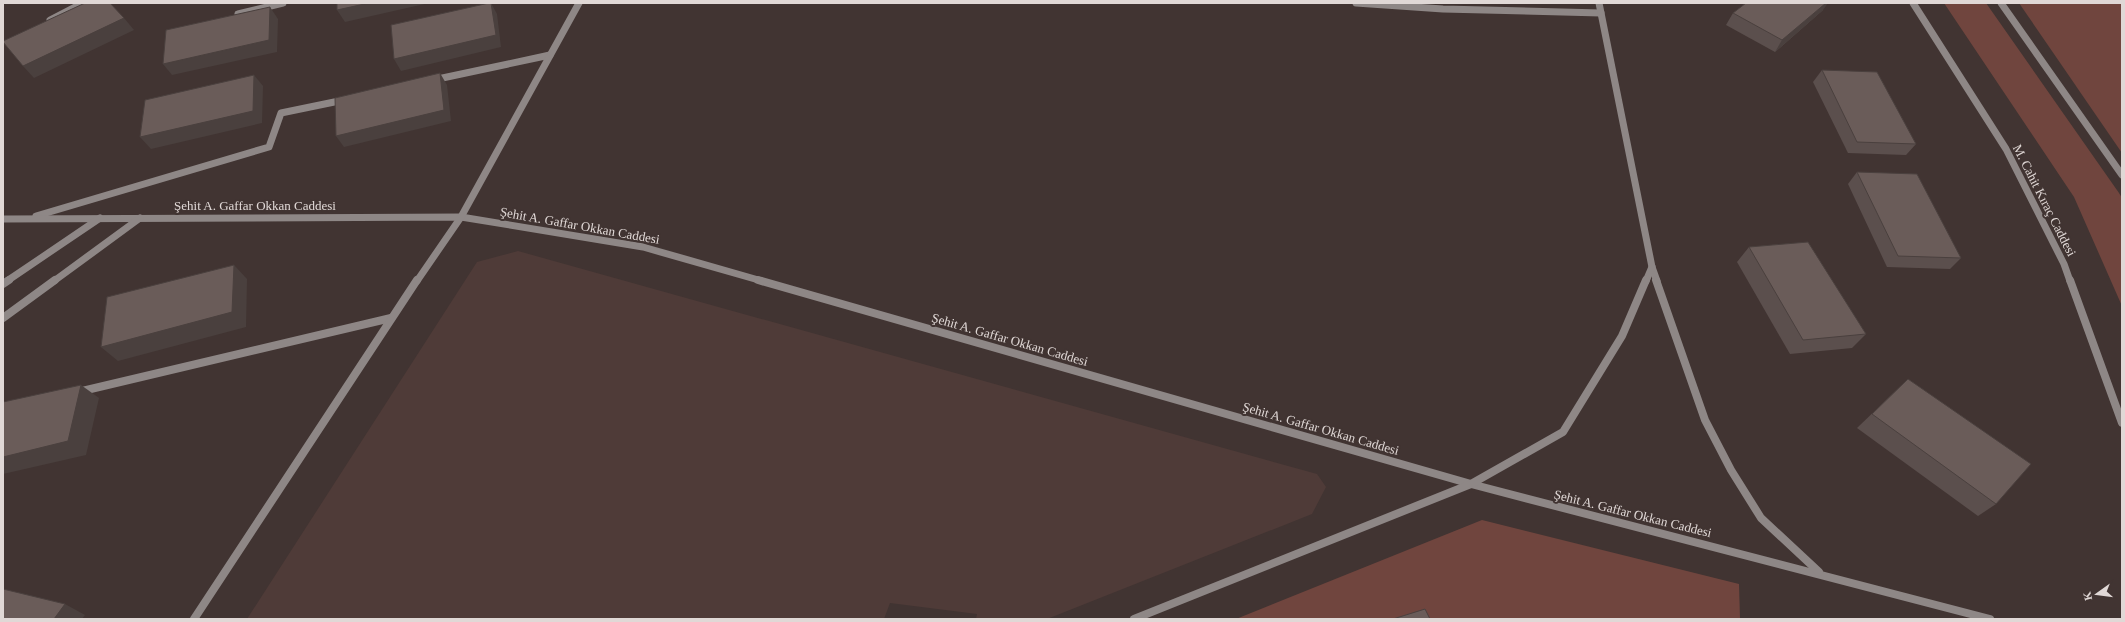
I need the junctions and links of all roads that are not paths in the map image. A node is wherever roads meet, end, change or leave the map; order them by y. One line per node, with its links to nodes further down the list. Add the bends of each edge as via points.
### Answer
1 (83, 3): 11 (street)
2 (283, 3): 10 (street)
3 (579, 3): 12 (street)
4 (1356, 3): 8 (street)
5 (1599, 3): 9 (street)
6 (1913, 3): 26 (street, M. Cahit Kıraç Caddesi, via 2006,148 2064,264)
7 (2001, 3): 15 (street)
8 (1442, 6): 9 (street)
9 (1601, 13): 21 (street)
10 (232, 16)
11 (43, 23)
12 (550, 55): 13 (street); 16 (street)
13 (427, 82)
14 (350, 98): 20 (street, via 281,113 268,147)
15 (2122, 175)
16 (461, 217): 18 (street, Şehit A. Gaffar Okkan Caddesi); 24 (street); 27 (street, Şehit A. Gaffar Okkan Caddesi, via 643,247)
17 (100, 218): 18 (street, Şehit A. Gaffar Okkan Caddesi); 20 (street, Şehit A. Gaffar Okkan Caddesi); 22 (street)
18 (140, 218): 23 (street)
19 (3, 219): 20 (street, Şehit A. Gaffar Okkan Caddesi)
20 (26, 219)
21 (1652, 267): 27 (street, via 1622,336 1563,432); 28 (street, via 1705,420 1731,470 1761,518)
22 (3, 284)
23 (3, 318)
24 (391, 318): 25 (street); 29 (street)
25 (73, 393)
26 (2122, 423)
27 (1472, 484): 28 (street, Şehit A. Gaffar Okkan Caddesi); 30 (street)
28 (1820, 573): 31 (street, Şehit A. Gaffar Okkan Caddesi)
29 (194, 619)
30 (1134, 619)
31 (1990, 619)

